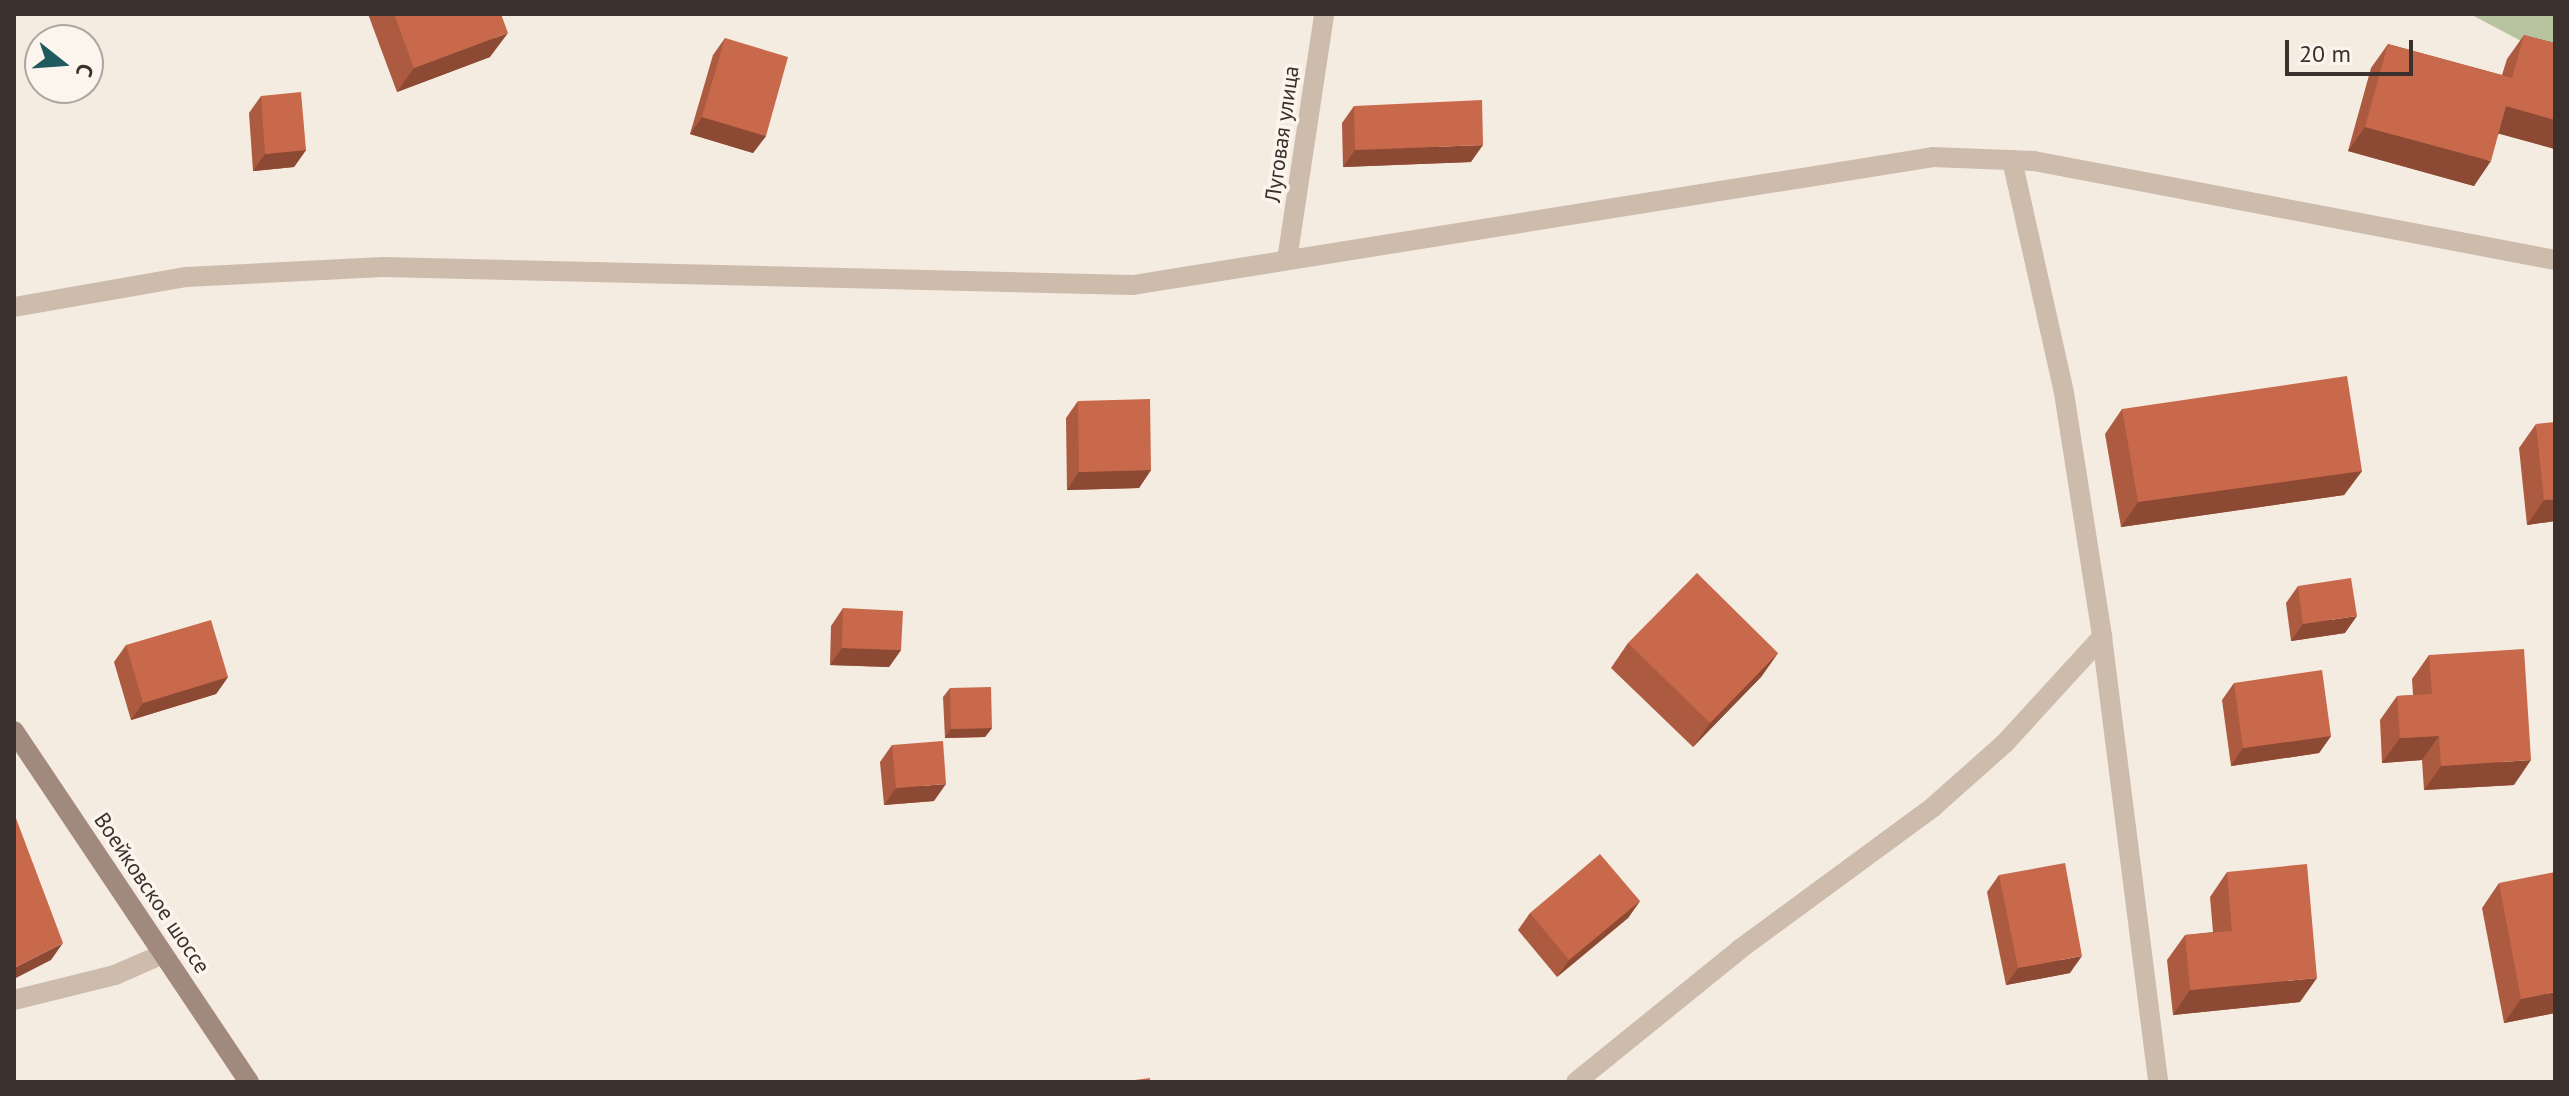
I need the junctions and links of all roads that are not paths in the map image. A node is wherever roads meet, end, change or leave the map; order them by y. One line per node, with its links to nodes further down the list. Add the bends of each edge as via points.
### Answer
1 (1324, 14): 3 (street, Луговая улица)
2 (2012, 160): 3 (street, via 1933,157); 4 (street); 6 (street, via 2064,393)
3 (1287, 260): 5 (street, via 1133,285 383,267 186,277)
4 (2555, 260)
5 (14, 307)
6 (2102, 637): 11 (street, via 2005,743 1933,807 1740,949); 12 (street)
7 (14, 731): 8 (street, Воейковское шоссе)
8 (163, 954): 9 (street, via 115,975); 10 (street, Воейковское шоссе)
9 (14, 1000)
10 (249, 1082)
11 (1576, 1082)
12 (2158, 1082)

